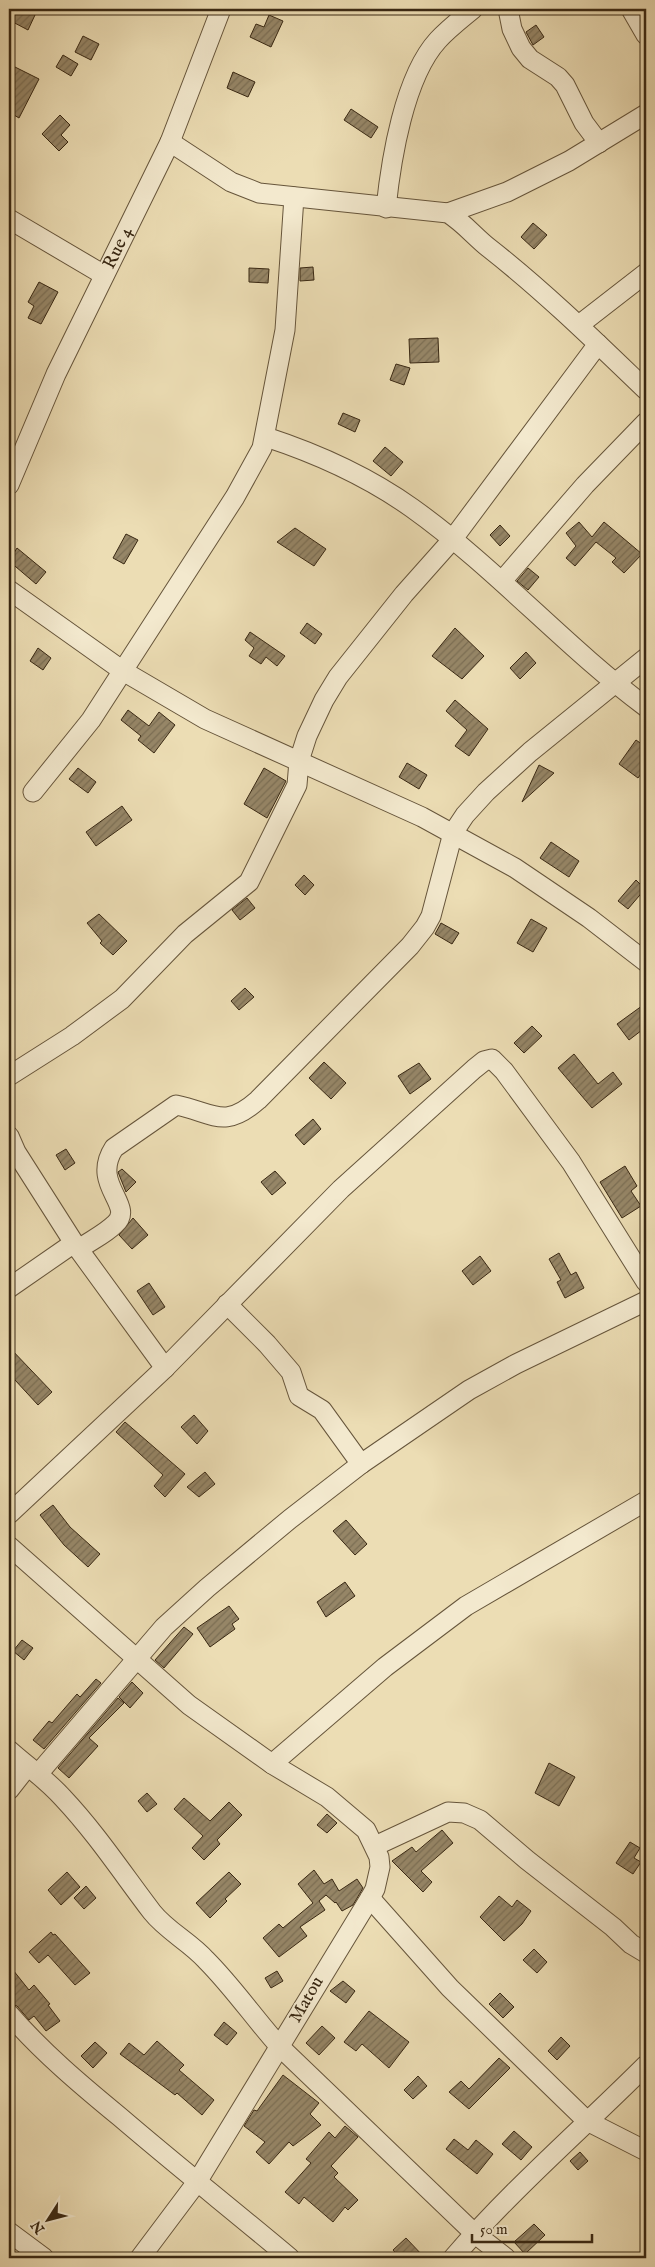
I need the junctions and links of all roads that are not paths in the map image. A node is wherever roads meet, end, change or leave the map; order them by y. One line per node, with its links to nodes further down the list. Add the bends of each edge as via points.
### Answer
1 (221, 9): 7 (street, Rue 4)
2 (472, 9): 10 (street, via 438,40 422,65 399,127)
3 (508, 9): 8 (street, via 512,29 521,48 530,60 565,85 584,124)
4 (631, 9): 5 (street)
5 (646, 35)
6 (646, 114): 8 (street)
7 (170, 142): 9 (street, via 231,182 259,193); 14 (street, Rue 4)
8 (599, 143): 11 (street, via 507,192)
9 (294, 197): 10 (street); 19 (street, via 285,330)
10 (386, 208): 11 (street)
11 (448, 213): 15 (street)
12 (9, 219): 14 (street)
13 (646, 273): 15 (street)
14 (104, 275): 20 (street, Rue 4, via 56,374)
15 (579, 324): 16 (street)
16 (598, 344): 17 (street); 21 (street)
17 (646, 390)
18 (646, 422): 22 (street, via 585,485)
19 (266, 437): 21 (street, via 332,461 386,491); 25 (street, via 235,497)
20 (9, 486)
21 (452, 540): 22 (street); 28 (street, via 392,608 338,677 307,736)
22 (502, 581): 26 (street)
23 (9, 590): 25 (street)
24 (646, 658): 26 (street)
25 (123, 670): 28 (street, via 205,719); 29 (street, via 91,720)
26 (615, 684): 27 (street); 30 (street, via 486,792)
27 (646, 708)
28 (299, 761): 30 (street); 32 (street, via 297,785 249,882 185,934 122,999)
29 (34, 792)
30 (453, 833): 31 (street, via 515,868 589,918); 34 (street, via 431,916 410,946 244,1112 223,1118 176,1105 114,1148 108,1158 107,1182 122,1215 116,1224)
31 (646, 962)
32 (9, 1076)
33 (9, 1136): 34 (street)
34 (77, 1246): 36 (street); 39 (street)
35 (646, 1282): 38 (street, via 571,1162 504,1071 488,1059 474,1068 341,1189)
36 (9, 1288)
37 (646, 1301): 40 (street, via 469,1390)
38 (227, 1304): 39 (street); 40 (street, via 282,1360 291,1372 299,1396 322,1410)
39 (165, 1368): 42 (street)
40 (361, 1464): 44 (street, via 181,1610)
41 (646, 1500): 46 (street, via 466,1606 385,1667)
42 (9, 1514)
43 (9, 1546): 44 (street, Matou)
44 (137, 1660): 46 (street, Matou, via 210,1721); 47 (street)
45 (9, 1750): 47 (street)
46 (272, 1764): 49 (street, Matou, via 347,1812 366,1830)
47 (32, 1770): 48 (street); 53 (street, via 74,1810 152,1912 234,1989)
48 (9, 1790)
49 (375, 1846): 50 (street, Matou, via 380,1867); 51 (street, via 448,1812 464,1813 480,1820)
50 (370, 1898): 53 (street, Matou); 55 (street, via 450,1988)
51 (646, 1953)
52 (9, 2014): 57 (street, via 66,2072)
53 (280, 2047): 57 (street, Matou); 59 (street)
54 (646, 2065): 55 (street)
55 (587, 2121): 56 (street); 59 (street)
56 (646, 2151)
57 (196, 2182): 61 (street, Matou); 62 (street)
58 (9, 2232): 60 (street)
59 (474, 2233): 63 (street); 64 (street)
60 (44, 2258)
61 (140, 2258)
62 (290, 2258)
63 (453, 2258)
64 (506, 2258)

